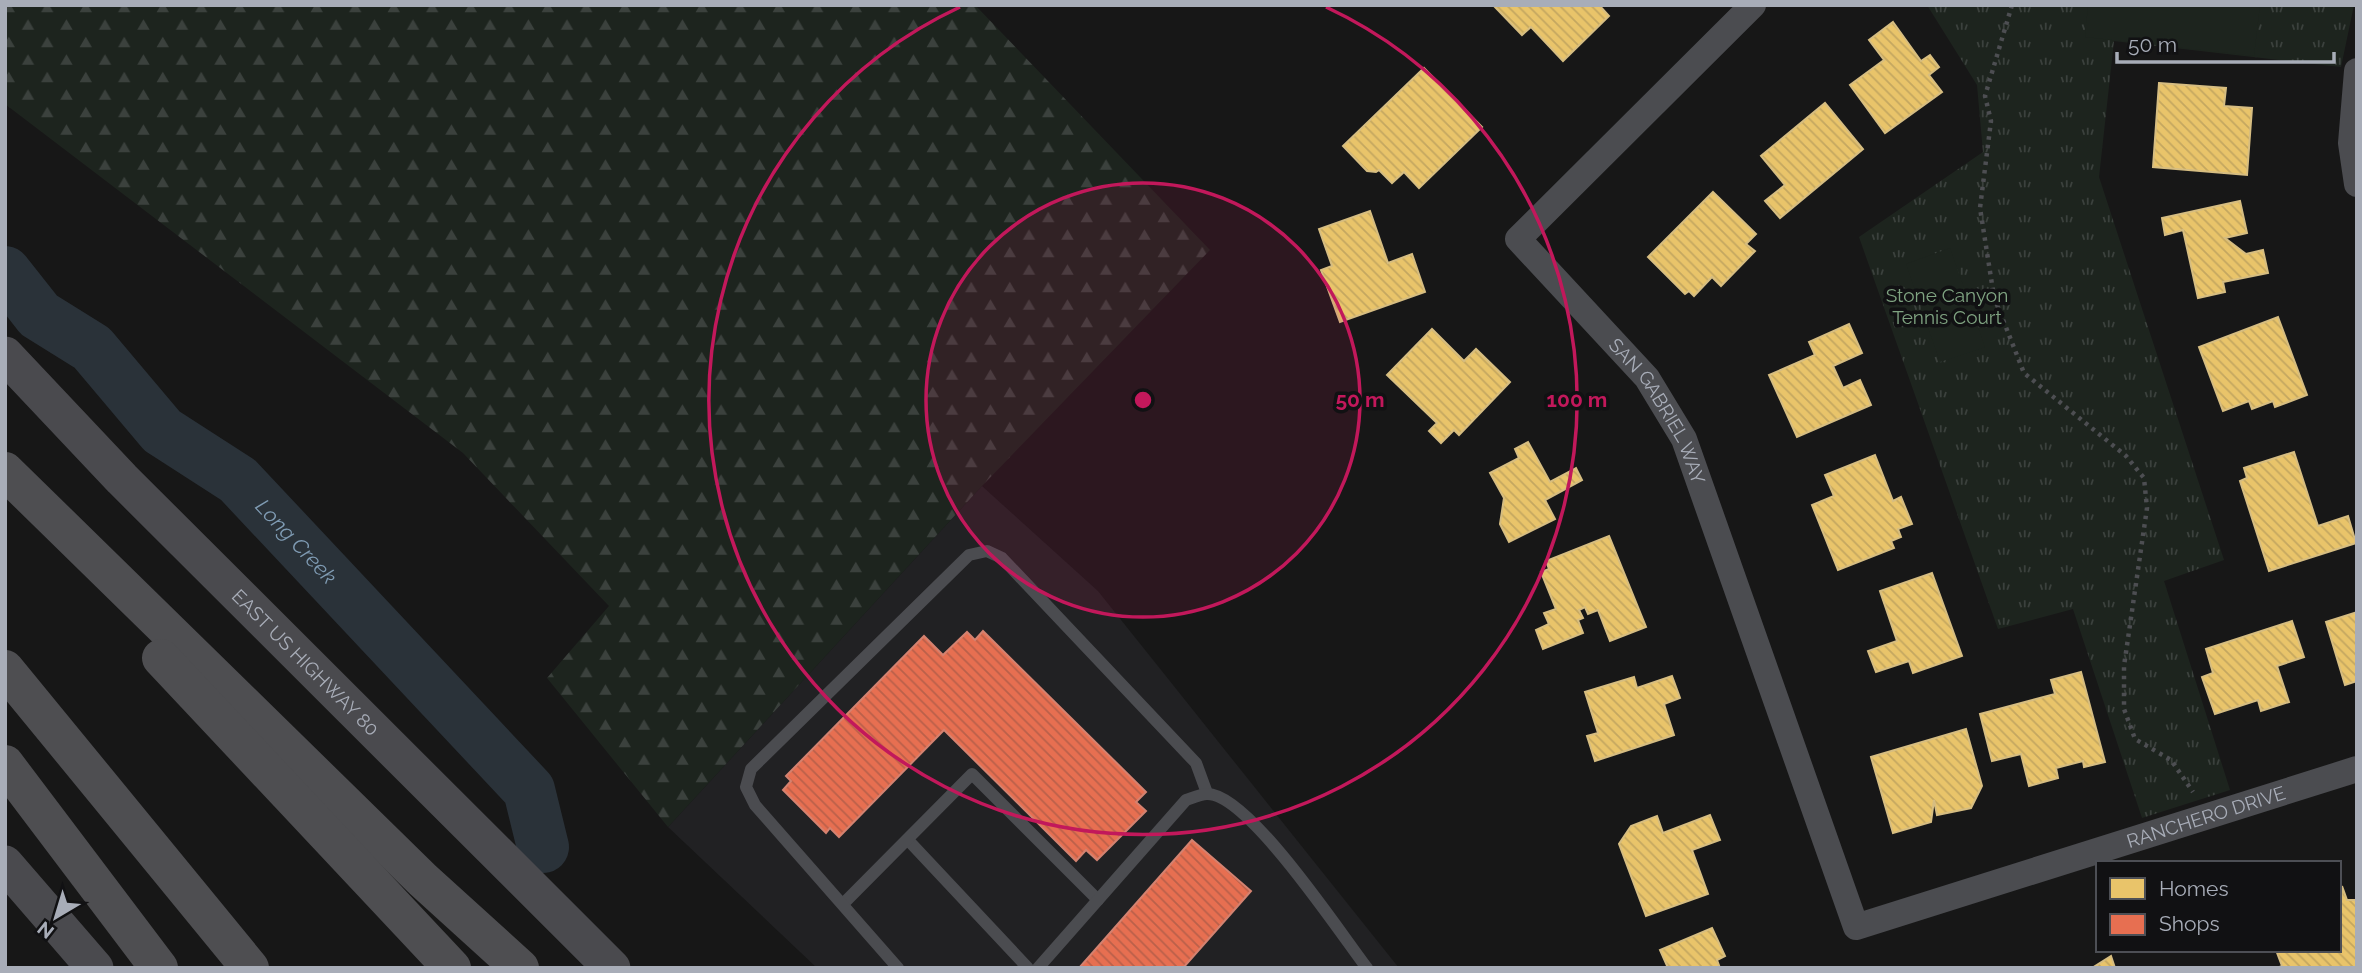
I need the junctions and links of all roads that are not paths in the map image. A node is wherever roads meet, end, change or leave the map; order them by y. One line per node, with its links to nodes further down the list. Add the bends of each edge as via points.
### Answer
1 (1753, 5): 15 (street, SAN GABRIEL WAY, via 1518,239 1647,378 1684,439)
2 (2357, 71): 3 (street, via 2351,144)
3 (2357, 184)
4 (5, 355): 21 (main road, EAST US HIGHWAY 80, via 122,479)
5 (5, 471): 20 (highway, via 423,880)
6 (5, 491): 19 (highway)
7 (5, 669): 18 (highway)
8 (5, 764): 17 (highway)
9 (2357, 769): 15 (street, RANCHERO DRIVE)
10 (1207, 793): 13 (lane, via 1186,800); 14 (lane, via 1196,763 1002,558 987,551 969,555 751,769 746,787 755,805); 25 (lane, via 1227,800 1257,824)
11 (908, 840): 13 (lane, via 972,774); 14 (lane); 23 (lane)
12 (5, 864): 16 (main road)
13 (1098, 900): 24 (lane)
14 (843, 904): 22 (lane)
15 (1856, 927)
16 (96, 968)
17 (159, 968)
18 (250, 968)
19 (452, 968)
20 (520, 968)
21 (612, 968)
22 (898, 968)
23 (1028, 968)
24 (1038, 968)
25 (1367, 968)

